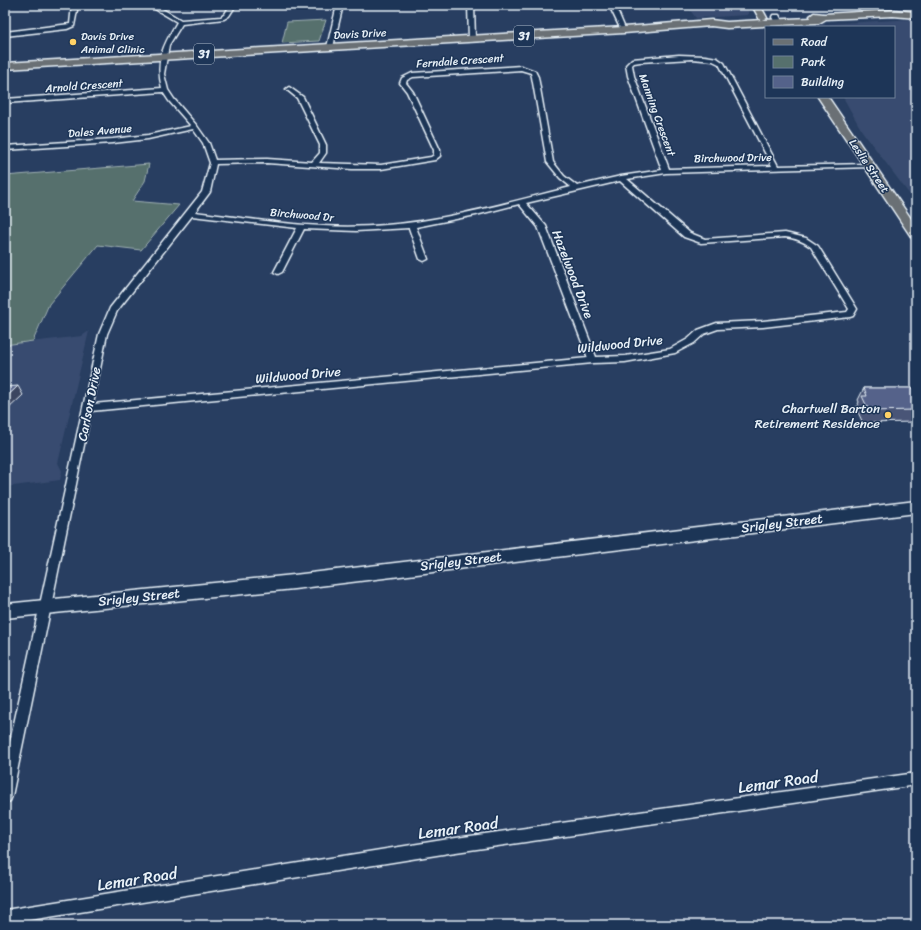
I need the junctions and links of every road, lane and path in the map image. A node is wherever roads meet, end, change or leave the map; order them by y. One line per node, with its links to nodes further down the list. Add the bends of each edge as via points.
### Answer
1 (75, 5): 16 (street, via 72,25)
2 (156, 5): 12 (street)
3 (233, 5): 12 (street, via 222,18)
4 (340, 5): 18 (street)
5 (471, 5): 17 (street)
6 (612, 5): 15 (street)
7 (756, 5): 14 (main road)
8 (770, 8): 13 (main road)
9 (916, 8): 10 (main road, Davis Drive / 31, via 900,9)
10 (893, 13): 11 (main road, Davis Drive / 31); 13 (main road, Davis Drive / 31)
11 (916, 14)
12 (180, 22): 19 (street, via 166,45)
13 (779, 22): 14 (main road, Davis Drive / 31)
14 (766, 23): 15 (main road, Davis Drive / 31, via 717,23)
15 (624, 30): 17 (main road, Davis Drive / 31)
16 (5, 34)
17 (472, 39): 18 (main road, Davis Drive / 31)
18 (330, 47): 19 (main road, Davis Drive / 31)
19 (163, 57): 20 (main road, Davis Drive / 31); 22 (street, via 161,74)
20 (5, 66)
21 (289, 89): 28 (street, via 300,97 322,145 323,153)
22 (165, 90): 24 (street, Arnold Crescent); 25 (street)
23 (824, 98): 29 (main road, Leslie Street)
24 (5, 101)
25 (195, 127): 26 (street, Dales Avenue, via 113,141); 27 (street, via 206,143)
26 (5, 148)
27 (213, 162): 28 (street, Ferndale Crescent, via 267,161); 35 (street, Carlson Drive, via 206,192)
28 (314, 164): 33 (street, Ferndale Crescent, via 381,167 433,159 437,156 438,150 410,92 403,83 404,79 412,75 521,68 533,72 535,78 550,162 562,177)
29 (870, 166): 30 (street, Birchwood Drive); 38 (main road, Leslie Street)
30 (776, 168): 31 (street, Birchwood Drive); 31 (street, Manning Crescent, via 721,63 717,60 703,57 632,62 629,65 631,76)
31 (666, 170): 32 (street, Birchwood Drive)
32 (621, 178): 33 (street, Birchwood Drive); 41 (street, Wildwood Drive, via 687,235 694,238 704,241 785,234 808,241 834,275 853,309 850,314 763,324 716,326 700,332 691,341 672,351 625,359)
33 (576, 188): 34 (street)
34 (521, 202): 36 (street, via 485,212); 41 (street, Hazelwood Drive, via 542,226)
35 (190, 214): 37 (street, Birchwood Dr); 42 (street, Carlson Drive, via 113,310 103,334)
36 (412, 225): 37 (street, Birchwood Dr, via 344,229); 39 (street)
37 (301, 227): 40 (street)
38 (916, 235)
39 (424, 259)
40 (278, 272)
41 (593, 360): 42 (street, Wildwood Drive)
42 (88, 408): 44 (street, Carlson Drive)
43 (916, 507): 44 (street, Srigley Street, via 294,582)
44 (45, 607): 45 (street, Srigley Street); 47 (street, Carlson Drive)
45 (5, 611)
46 (916, 779): 48 (street, Lemar Road, via 449,846)
47 (5, 796)
48 (5, 917)

